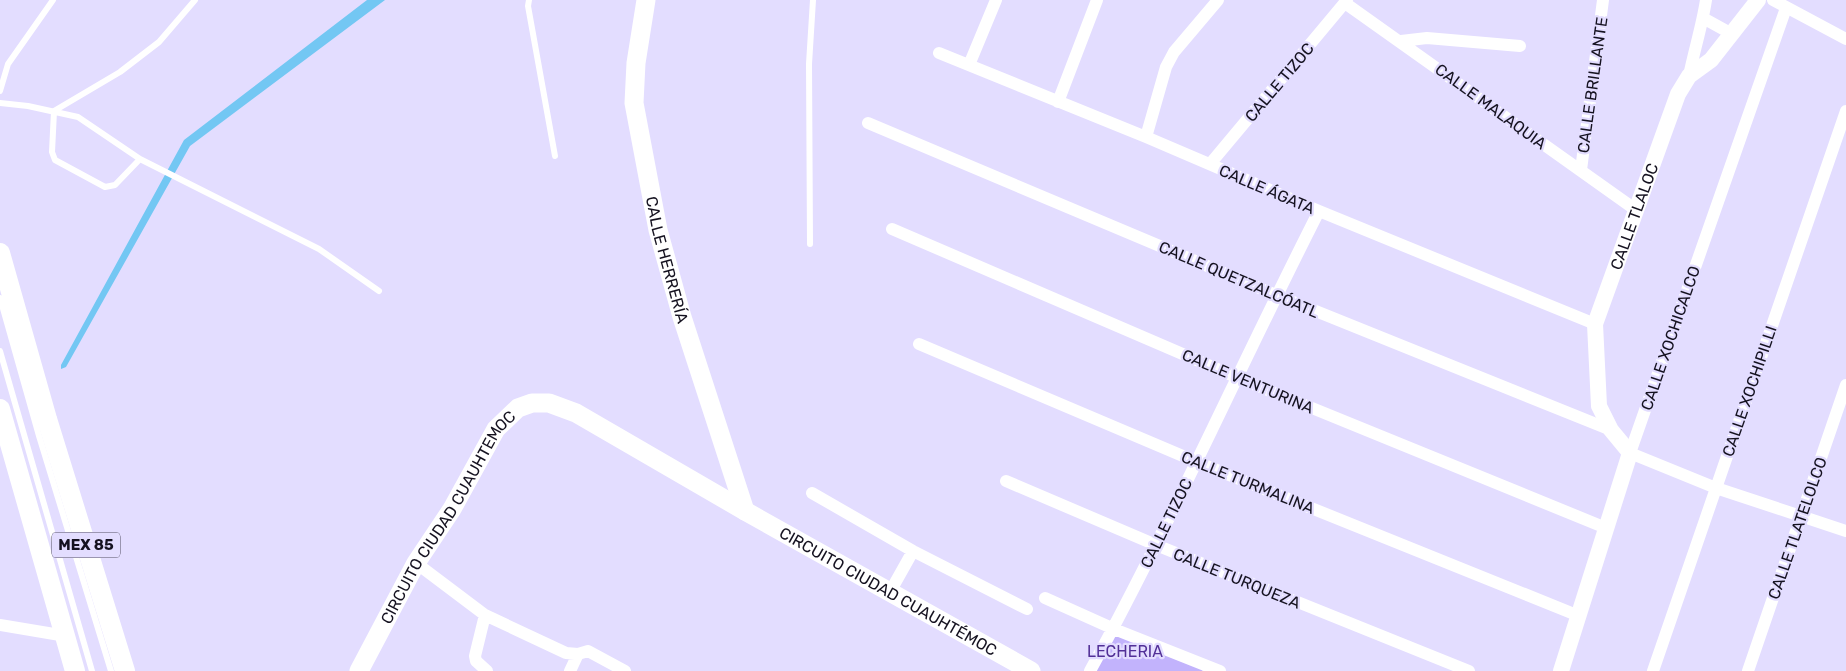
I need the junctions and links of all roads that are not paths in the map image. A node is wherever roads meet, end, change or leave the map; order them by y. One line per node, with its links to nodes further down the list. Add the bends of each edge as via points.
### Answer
1 (53, 0): 23 (lane, via 8,64)
2 (195, 0): 27 (lane, via 159,42 120,72)
3 (529, 0): 30 (lane)
4 (646, 0): 54 (main road, CALLE HERRERÍA, via 636,63 634,103 658,230 682,317)
5 (813, 0): 37 (lane, via 809,64)
6 (996, 0): 21 (street)
7 (1218, 0): 29 (street, via 1174,52 1166,67)
8 (1604, 0): 33 (street, CALLE BRILLANTE)
9 (1706, 0): 15 (street)
10 (1758, 0): 16 (street, CALLE TLALOC)
11 (1773, 0): 14 (street)
12 (1094, 1): 24 (street)
13 (1346, 2): 18 (street, CALLE MALAQUIA); 32 (street, CALLE TIZOC)
14 (1786, 8): 17 (street); 49 (street, CALLE XOCHICALCO)
15 (1703, 18): 16 (street); 22 (street)
16 (1732, 34): 22 (street, CALLE TLALOC, via 1711,60)
17 (1846, 40)
18 (1401, 41): 19 (street, via 1428,38); 33 (street, CALLE MALAQUIA)
19 (1520, 46)
20 (939, 53): 21 (street, CALLE ÁGATA)
21 (969, 65): 24 (street, CALLE ÁGATA)
22 (1689, 76): 34 (street, CALLE TLALOC, via 1678,94)
23 (0, 90)
24 (1058, 102): 29 (street, CALLE ÁGATA)
25 (0, 103): 27 (lane)
26 (1846, 111): 52 (street, CALLE XOCHIPILLI)
27 (54, 112): 31 (lane, via 78,117); 31 (lane, via 52,152 55,160 105,187 115,185)
28 (868, 123): 40 (street, CALLE QUETZALCÓATL)
29 (1146, 137): 32 (street, CALLE ÁGATA)
30 (555, 156)
31 (140, 159): 39 (lane, via 319,249)
32 (1210, 164): 35 (street, CALLE ÁGATA)
33 (1581, 170): 34 (street, CALLE MALAQUIA)
34 (1636, 210): 42 (street, CALLE TLALOC)
35 (1319, 211): 40 (street, CALLE TIZOC); 42 (street, CALLE ÁGATA)
36 (892, 229): 45 (street, CALLE VENTURINA)
37 (810, 244)
38 (0, 253): 73 (main road, MEX 85, via 50,429)
39 (379, 291)
40 (1276, 295): 45 (street, CALLE TIZOC); 48 (street, CALLE QUETZALCÓATL)
41 (0, 298): 72 (lane)
42 (1595, 324): 48 (street, CALLE TLALOC, via 1599,406)
43 (919, 344): 50 (street, CALLE TURMALINA)
44 (0, 351): 71 (lane)
45 (1236, 377): 50 (street, CALLE TIZOC); 56 (street, CALLE VENTURINA)
46 (1846, 385): 55 (street, CALLE TLATELOLCO)
47 (0, 409): 68 (main road, MEX 85)
48 (1611, 430): 49 (street, CALLE TLALOC)
49 (1630, 454): 52 (street); 56 (street, CALLE XOCHICALCO)
50 (1197, 462): 58 (street, CALLE TIZOC); 65 (street, CALLE TURMALINA)
51 (1006, 481): 58 (street, CALLE TURQUEZA)
52 (1716, 488): 55 (street); 83 (street, CALLE XOCHIPILLI)
53 (812, 493): 59 (street)
54 (746, 511): 60 (main road, CIRCUITO CIUDAD CUAUHTEMOC, via 576,413 549,403 532,403 518,408 496,429 452,509); 61 (main road, CIRCUITO CIUDAD CUAUHTÉMOC)
55 (1800, 516): 57 (street); 84 (street, CALLE TLATELOLCO)
56 (1606, 528): 65 (street, CALLE XOCHICALCO)
57 (1846, 531)
58 (1156, 545): 67 (street, CALLE TIZOC); 81 (street, CALLE TURQUEZA)
59 (914, 551): 61 (street); 63 (street)
60 (416, 564): 64 (street); 74 (main road, CIRCUITO CIUDAD CUAUHTEMOC)
61 (890, 592): 78 (main road, CIRCUITO CIUDAD CUAUHTÉMOC)
62 (1046, 598): 67 (street)
63 (1027, 609)
64 (485, 615): 69 (street, via 566,653); 75 (street, via 475,656)
65 (1579, 616): 82 (street, CALLE XOCHICALCO)
66 (0, 625): 68 (street)
67 (1114, 628): 79 (street, CALLE TIZOC); 80 (street)
68 (66, 636): 70 (main road, MEX 85)
69 (578, 654): 76 (street); 77 (street, via 588,651)
70 (75, 671)
71 (92, 671)
72 (111, 671)
73 (125, 671)
74 (359, 671)
75 (487, 671)
76 (570, 671)
77 (625, 671)
78 (1031, 671)
79 (1090, 671)
80 (1220, 671)
81 (1470, 671)
82 (1562, 671)
83 (1653, 671)
84 (1748, 671)

